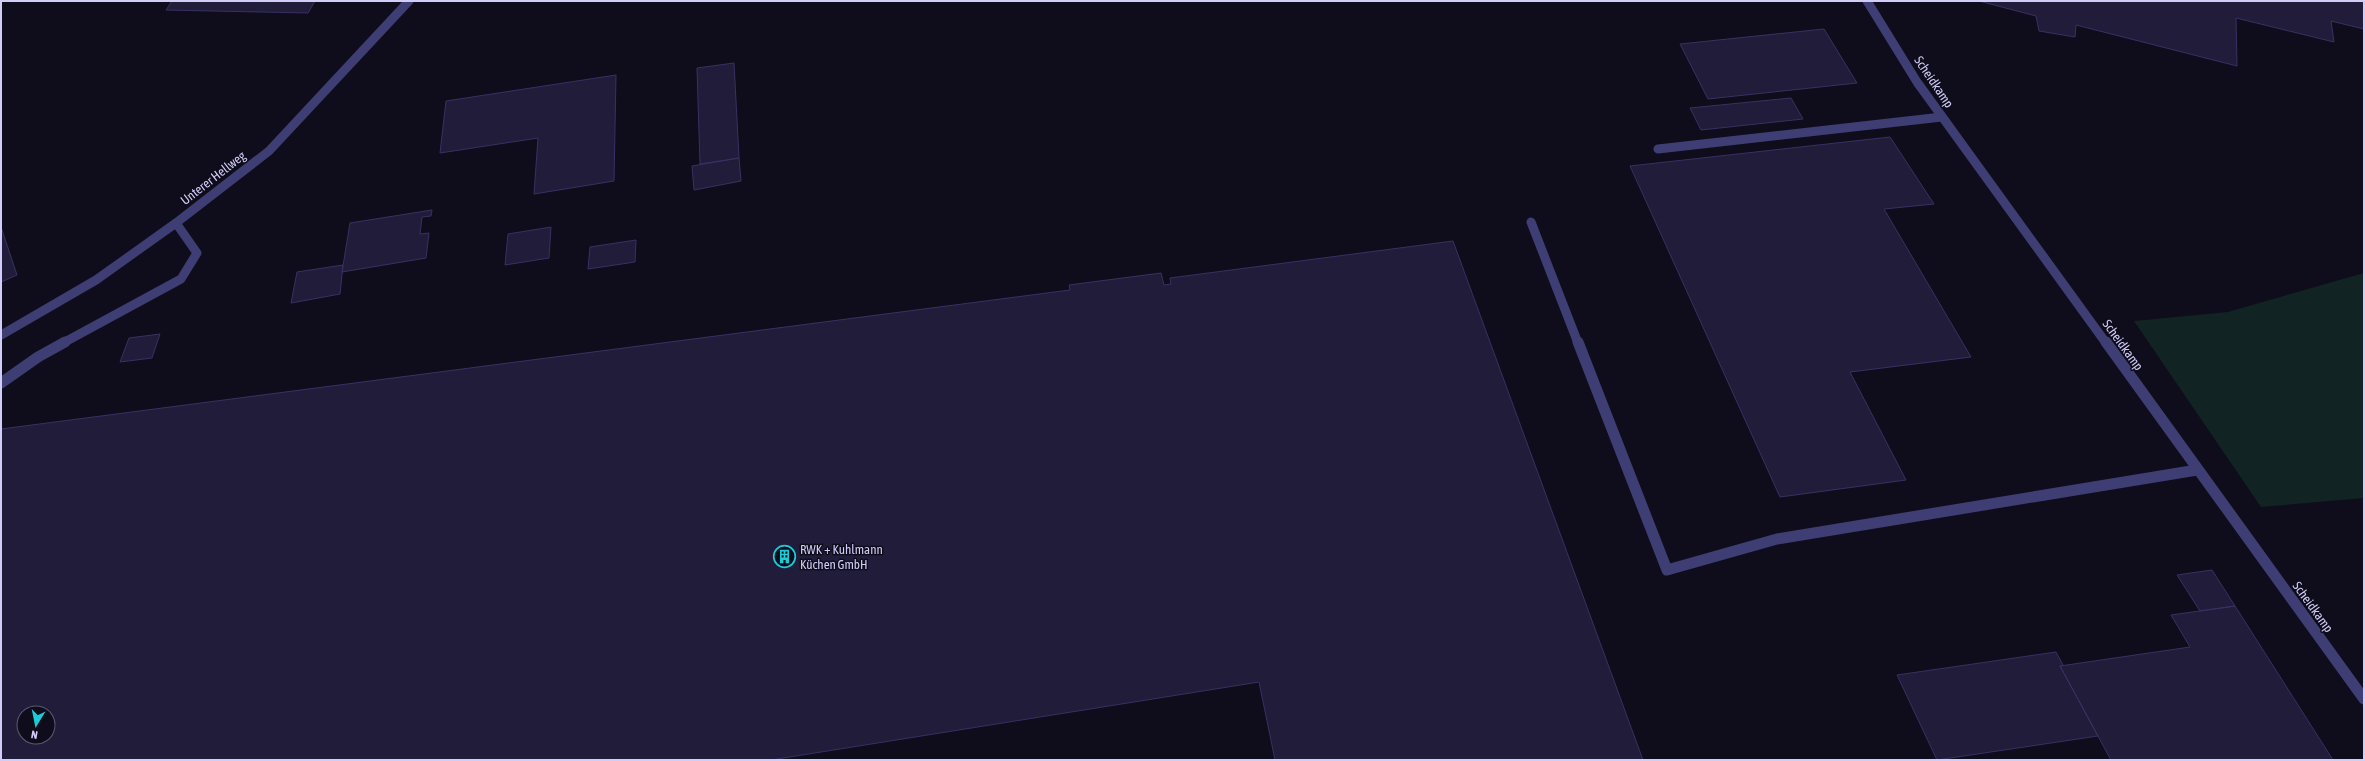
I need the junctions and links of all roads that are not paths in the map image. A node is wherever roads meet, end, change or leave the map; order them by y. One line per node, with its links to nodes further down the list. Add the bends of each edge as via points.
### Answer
1 (409, 1): 6 (street, Unterer Hellweg, via 269,151)
2 (1867, 1): 3 (street, Scheidkamp)
3 (1942, 117): 4 (street); 9 (street, Scheidkamp)
4 (1658, 150)
5 (1532, 222): 9 (street, via 1667,570 1777,539)
6 (176, 223): 7 (street, Unterer Hellweg, via 96,280); 8 (street, via 197,254 181,278 38,357)
7 (1, 335)
8 (1, 383)
9 (2197, 470): 10 (street, Scheidkamp)
10 (2364, 699)

